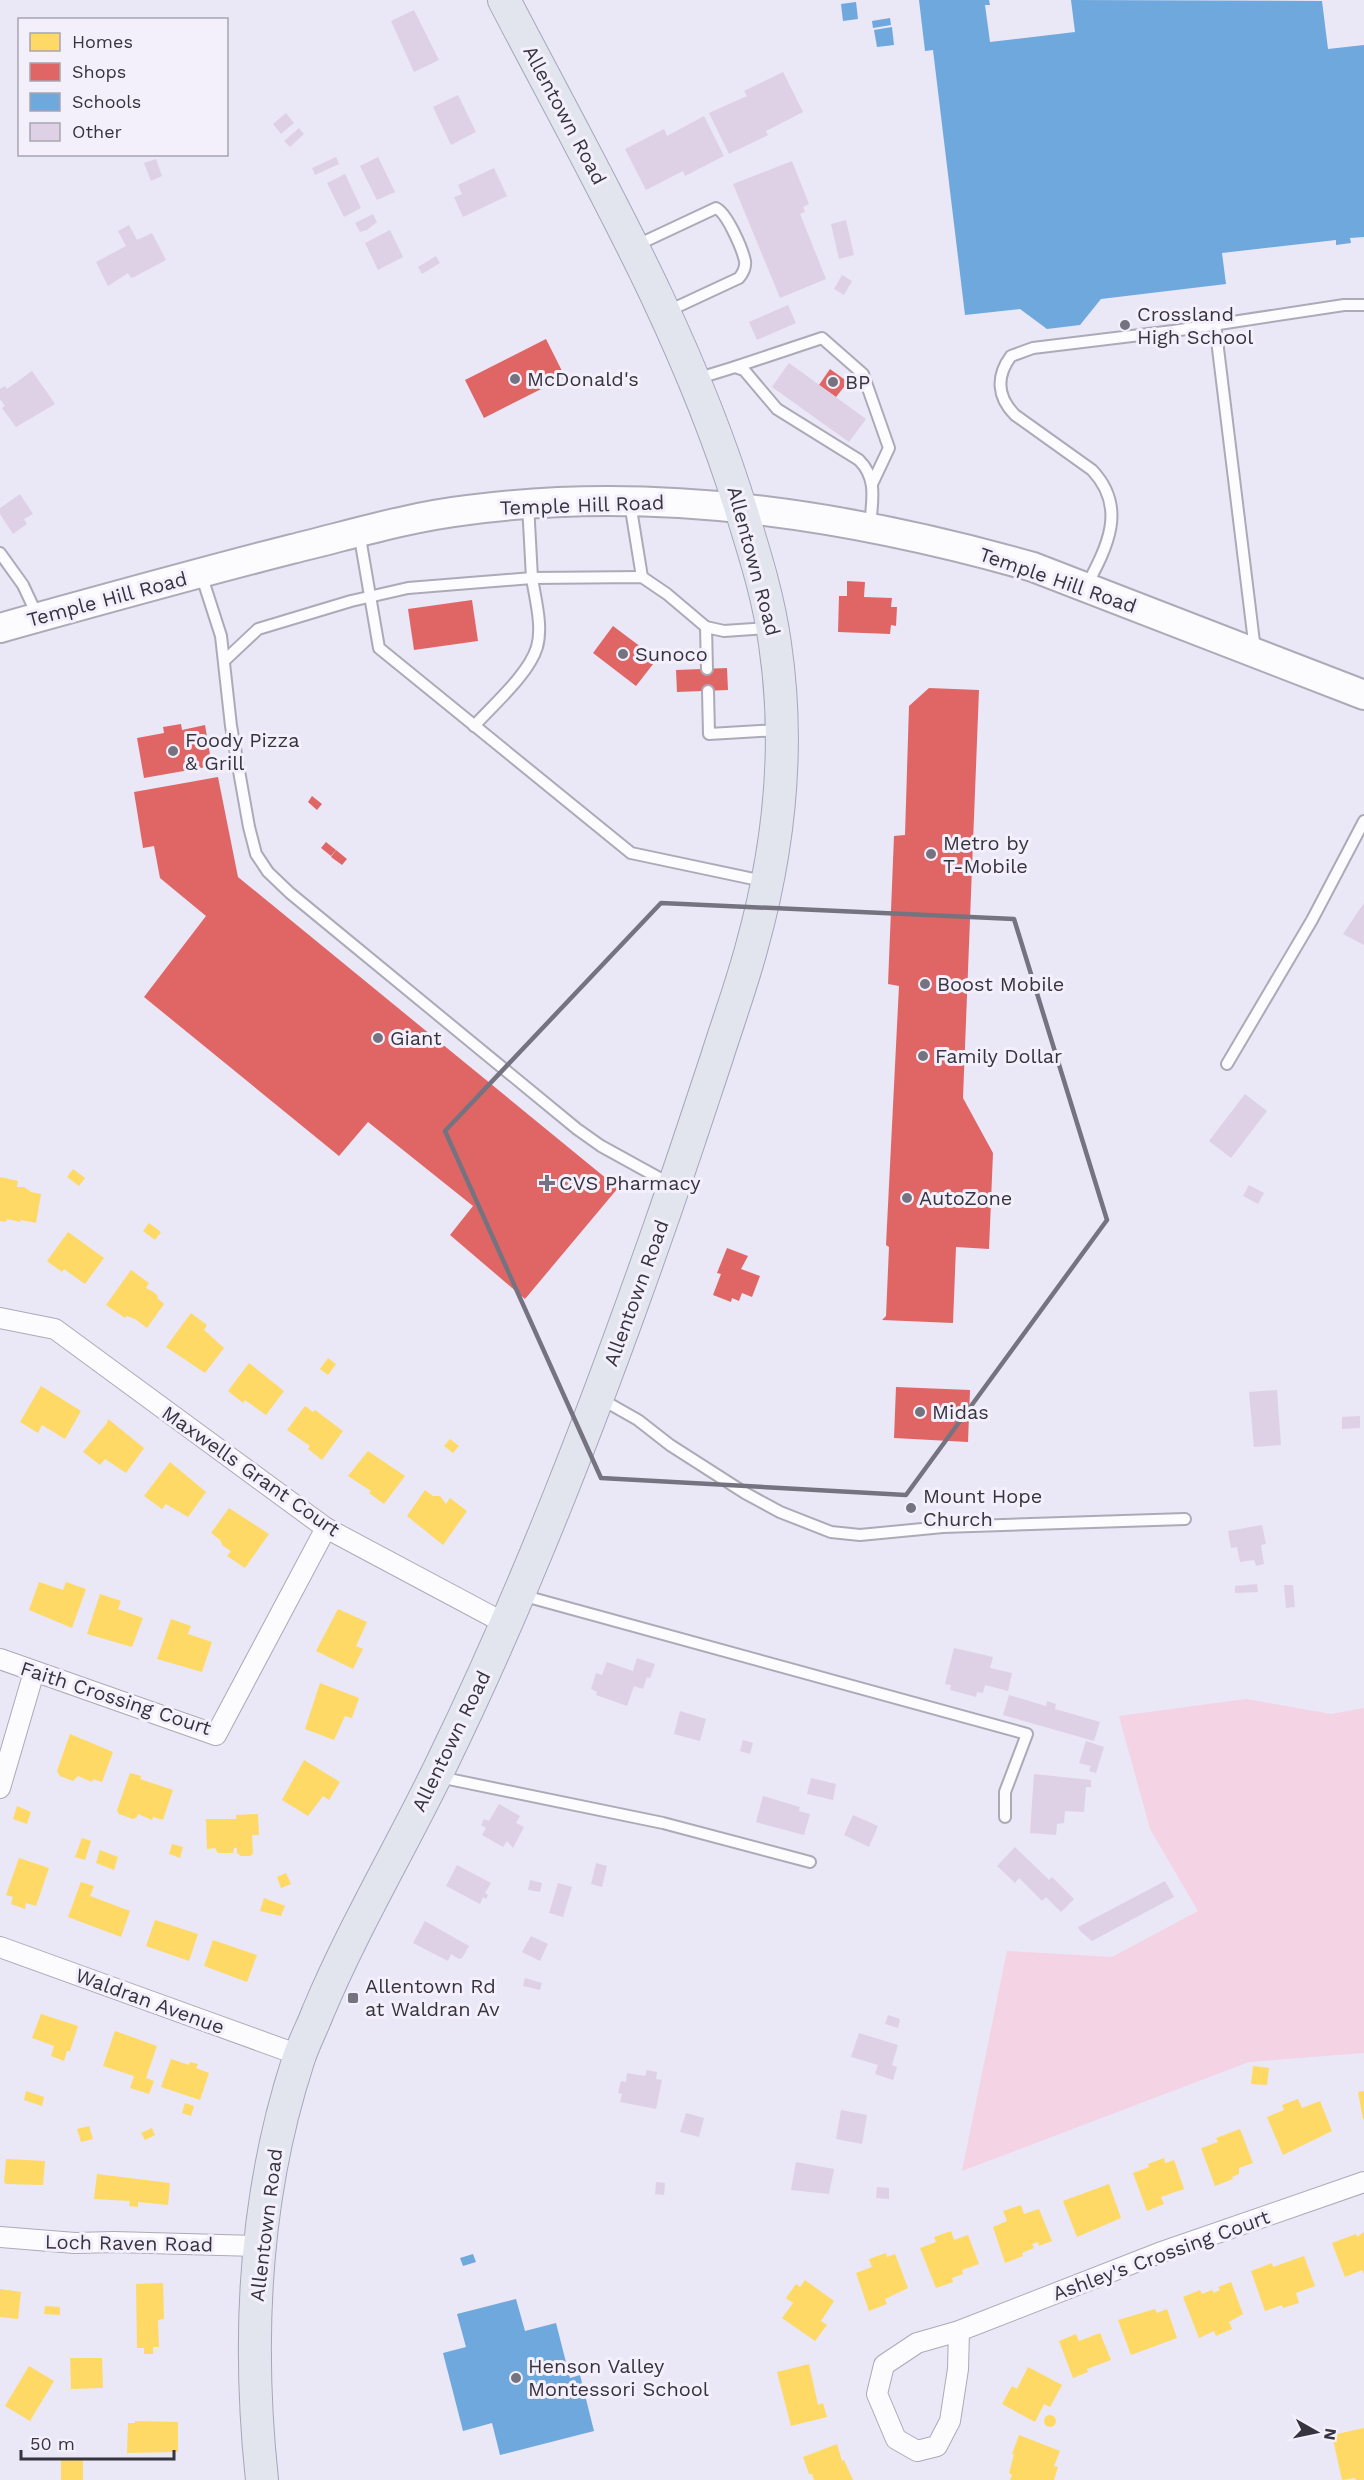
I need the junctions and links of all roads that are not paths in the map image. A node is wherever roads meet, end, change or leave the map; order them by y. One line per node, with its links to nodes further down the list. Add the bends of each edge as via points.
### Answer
1 (504, 0): 2 (main road, Allentown Road)
2 (633, 247): 4 (main road, Allentown Road); 4 (lane, via 716,208 725,215 745,262 744,272 739,278)
3 (1364, 305): 5 (lane, via 1344,304)
4 (665, 312): 7 (main road, Allentown Road)
5 (1215, 324): 18 (lane, via 1033,348 1011,356 1005,364 999,387 1006,406 1092,470 1108,490 1112,511 1109,534); 24 (lane)
6 (735, 367): 7 (lane); 8 (lane, via 744,370 777,409 859,460 868,470); 8 (lane, via 822,338 863,374 889,448)
7 (695, 379): 11 (main road, Allentown Road)
8 (872, 484): 12 (lane)
9 (630, 501): 10 (main road, Temple Hill Road); 11 (main road, Temple Hill Road); 16 (lane)
10 (528, 504): 13 (main road, Temple Hill Road, via 466,510); 17 (lane)
11 (741, 510): 12 (main road, Temple Hill Road); 23 (main road, Allentown Road, via 763,579)
12 (870, 527): 18 (main road, Temple Hill Road, via 978,551)
13 (359, 532): 15 (main road, Temple Hill Road); 19 (lane)
14 (0, 553): 20 (lane, via 23,585)
15 (201, 574): 20 (main road, Temple Hill Road); 25 (lane, via 221,636)
16 (642, 577): 17 (lane); 21 (lane)
17 (532, 578): 19 (lane, via 408,588); 29 (lane, via 537,646 529,664)
18 (1086, 587): 24 (main road, Temple Hill Road)
19 (369, 597): 25 (lane, via 258,629); 29 (lane, via 379,648)
20 (38, 618): 22 (main road, Temple Hill Road)
21 (706, 627): 23 (lane, via 724,632); 26 (lane)
22 (0, 628)
23 (772, 628): 30 (main road, Allentown Road)
24 (1255, 654): 28 (main road, Temple Hill Road)
25 (224, 661): 34 (lane, via 249,827 256,854 268,872 578,1130)
26 (707, 669)
27 (708, 691): 30 (lane, via 709,734)
28 (1364, 695)
29 (474, 726): 32 (lane, via 631,853)
30 (782, 729): 32 (main road, Allentown Road, via 780,789)
31 (1364, 821): 33 (lane, via 1312,920)
32 (766, 882): 34 (main road, Allentown Road, via 751,952)
33 (1227, 1064)
34 (674, 1186): 36 (main road, Allentown Road)
35 (0, 1318): 38 (street, Maxwells Grant Court, via 55,1329)
36 (598, 1397): 37 (lane, via 745,1493 831,1532 860,1535 943,1527); 39 (main road, Allentown Road)
37 (1185, 1519)
38 (326, 1528): 40 (street, Maxwells Grant Court); 42 (street, Faith Crossing Court, via 216,1735)
39 (518, 1594): 40 (main road, Allentown Road); 45 (lane, via 1027,1734 1005,1792)
40 (506, 1624): 43 (main road, Allentown Road)
41 (0, 1659): 42 (street, Faith Crossing Court)
42 (34, 1672): 44 (street)
43 (436, 1776): 46 (lane, via 663,1822); 48 (main road, Allentown Road, via 357,1927)
44 (0, 1788)
45 (1005, 1817)
46 (810, 1862)
47 (0, 1947): 48 (street, Waldran Avenue)
48 (299, 2055): 51 (main road, Allentown Road, via 271,2162)
49 (1364, 2182): 52 (street, Ashley's Crossing Court, via 1159,2253)
50 (0, 2237): 51 (street, Loch Raven Road, via 75,2243)
51 (259, 2246): 53 (main road, Allentown Road, via 254,2376)
52 (959, 2331): 52 (street, Ashley's Crossing Court, via 917,2343 884,2365 877,2394 896,2439 917,2451 937,2446 950,2421)
53 (262, 2480)

